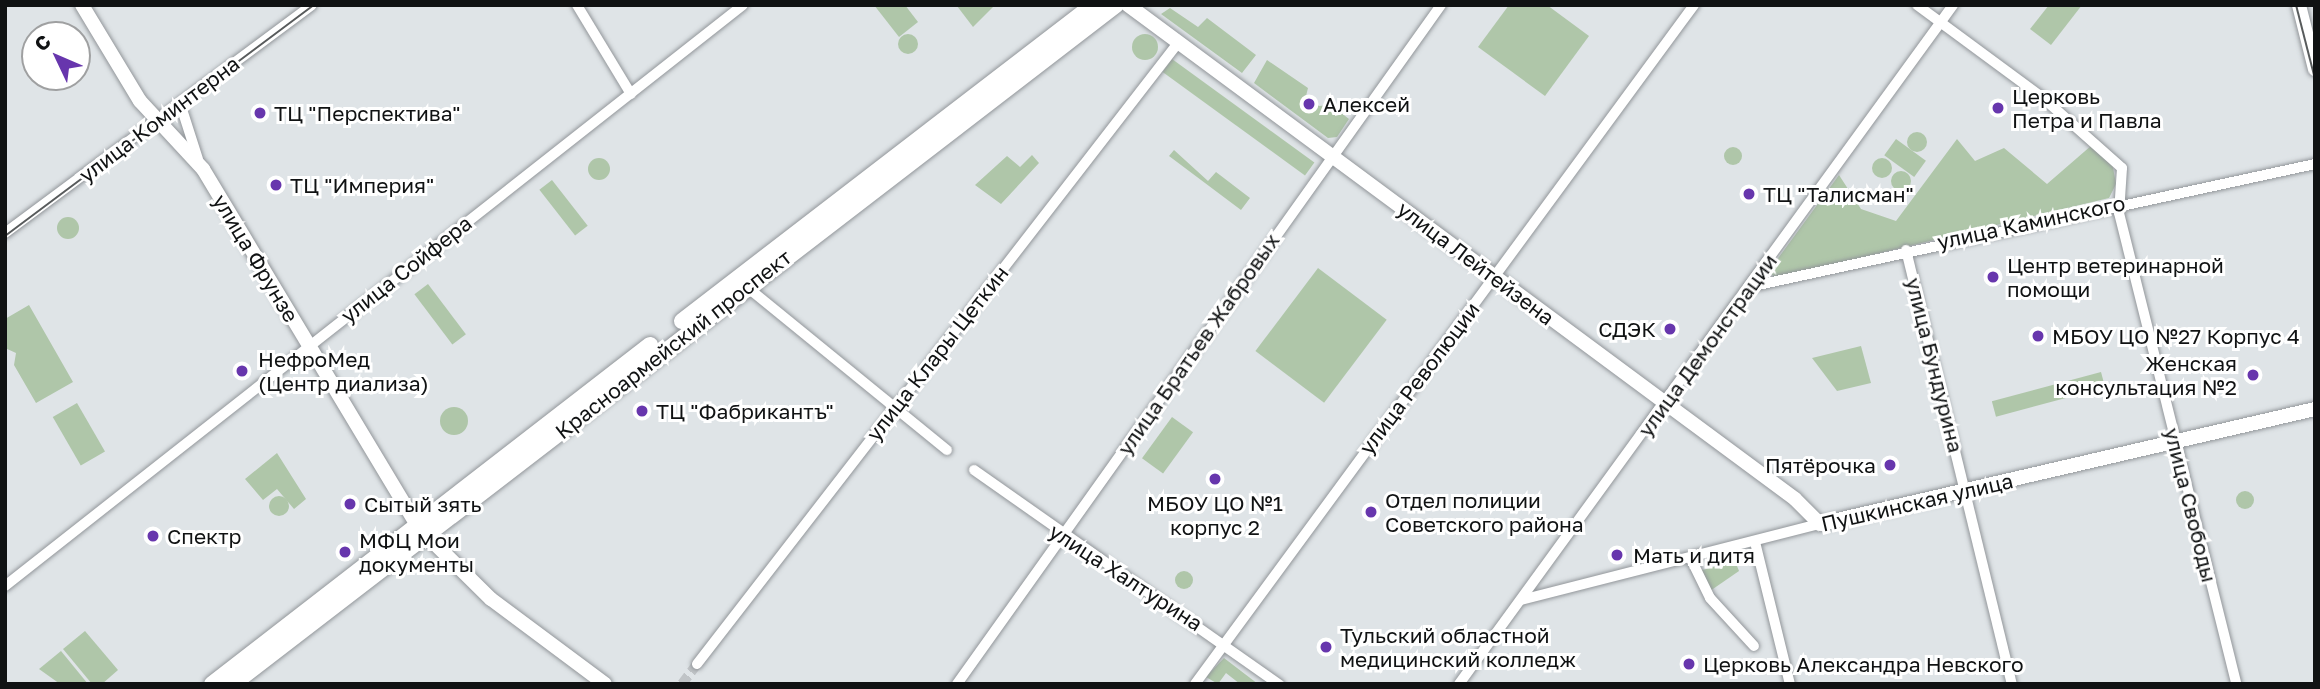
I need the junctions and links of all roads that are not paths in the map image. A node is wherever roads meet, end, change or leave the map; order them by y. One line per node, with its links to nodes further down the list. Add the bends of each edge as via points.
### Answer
1 (82, 5): 18 (street, улица Фрунзе)
2 (312, 5): 17 (street, улица Коминтерна)
3 (577, 5): 16 (street)
4 (743, 5): 16 (street, улица Сойфера)
5 (1093, 5): 37 (main road, Красноармейский проспект)
6 (1116, 5): 26 (main road, Красноармейский проспект)
7 (1128, 5): 14 (street, улица Лейтейзена)
8 (1441, 5): 19 (street, улица Братьев Жабровых)
9 (1694, 5): 25 (street, улица Революции)
10 (1917, 5): 13 (street)
11 (1953, 5): 13 (street, улица Демонстрации)
12 (2299, 5): 15 (street)
13 (1942, 22): 22 (street, via 2116,159 2124,173); 27 (street, улица Демонстрации)
14 (1178, 43): 19 (street, улица Лейтейзена); 30 (street, улица Клары Цеткин)
15 (2315, 69)
16 (631, 94): 28 (street, улица Сойфера)
17 (180, 103): 18 (street, улица Коминтерна); 21 (street)
18 (157, 120): 21 (street, улица Фрунзе); 23 (street, улица Коминтерна)
19 (1332, 157): 25 (street, улица Лейтейзена); 38 (street, улица Братьев Жабровых)
20 (2315, 164): 22 (street, улица Каминского)
21 (202, 169): 28 (street, улица Фрунзе)
22 (2118, 203): 24 (street, улица Каминского); 32 (street, улица Свободы)
23 (5, 233)
24 (1906, 250): 27 (street, улица Каминского); 35 (street, улица Бундурина)
25 (1495, 276): 29 (street, улица Лейтейзена); 43 (street, улица Революции)
26 (747, 287): 30 (street); 37 (main road, Красноармейский проспект)
27 (1749, 287): 29 (street, улица Демонстрации)
28 (309, 345): 37 (street, улица Фрунзе); 41 (street, улица Сойфера)
29 (1663, 405): 36 (street, улица Лейтейзена); 42 (street, улица Демонстрации)
30 (896, 406): 33 (street); 45 (street, улица Клары Цеткин)
31 (2315, 409): 32 (street, Пушкинская улица)
32 (2176, 441): 35 (street, Пушкинская улица); 55 (street, улица Свободы)
33 (947, 450)
34 (974, 470): 38 (street, улица Халтурина)
35 (1967, 490): 36 (street, Пушкинская улица); 54 (street, улица Бундурина)
36 (1820, 524): 39 (street, Пушкинская улица)
37 (422, 530): 46 (main road, Красноармейский проспект); 47 (main road, Красноармейский проспект); 48 (street, улица Фрунзе, via 491,599)
38 (1065, 532): 43 (street, улица Халтурина); 49 (street, улица Братьев Жабровых)
39 (1755, 542): 40 (street, Пушкинская улица); 53 (street)
40 (1691, 559): 42 (street, Пушкинская улица); 44 (street, via 1710,598)
41 (5, 586)
42 (1521, 600): 52 (street, улица Демонстрации)
43 (1224, 642): 50 (street, улица Революции); 51 (street, улица Халтурина)
44 (1754, 646)
45 (697, 664)
46 (212, 684)
47 (233, 684)
48 (605, 684)
49 (957, 684)
50 (1195, 684)
51 (1279, 684)
52 (1460, 684)
53 (1790, 684)
54 (2012, 684)
55 (2236, 684)

